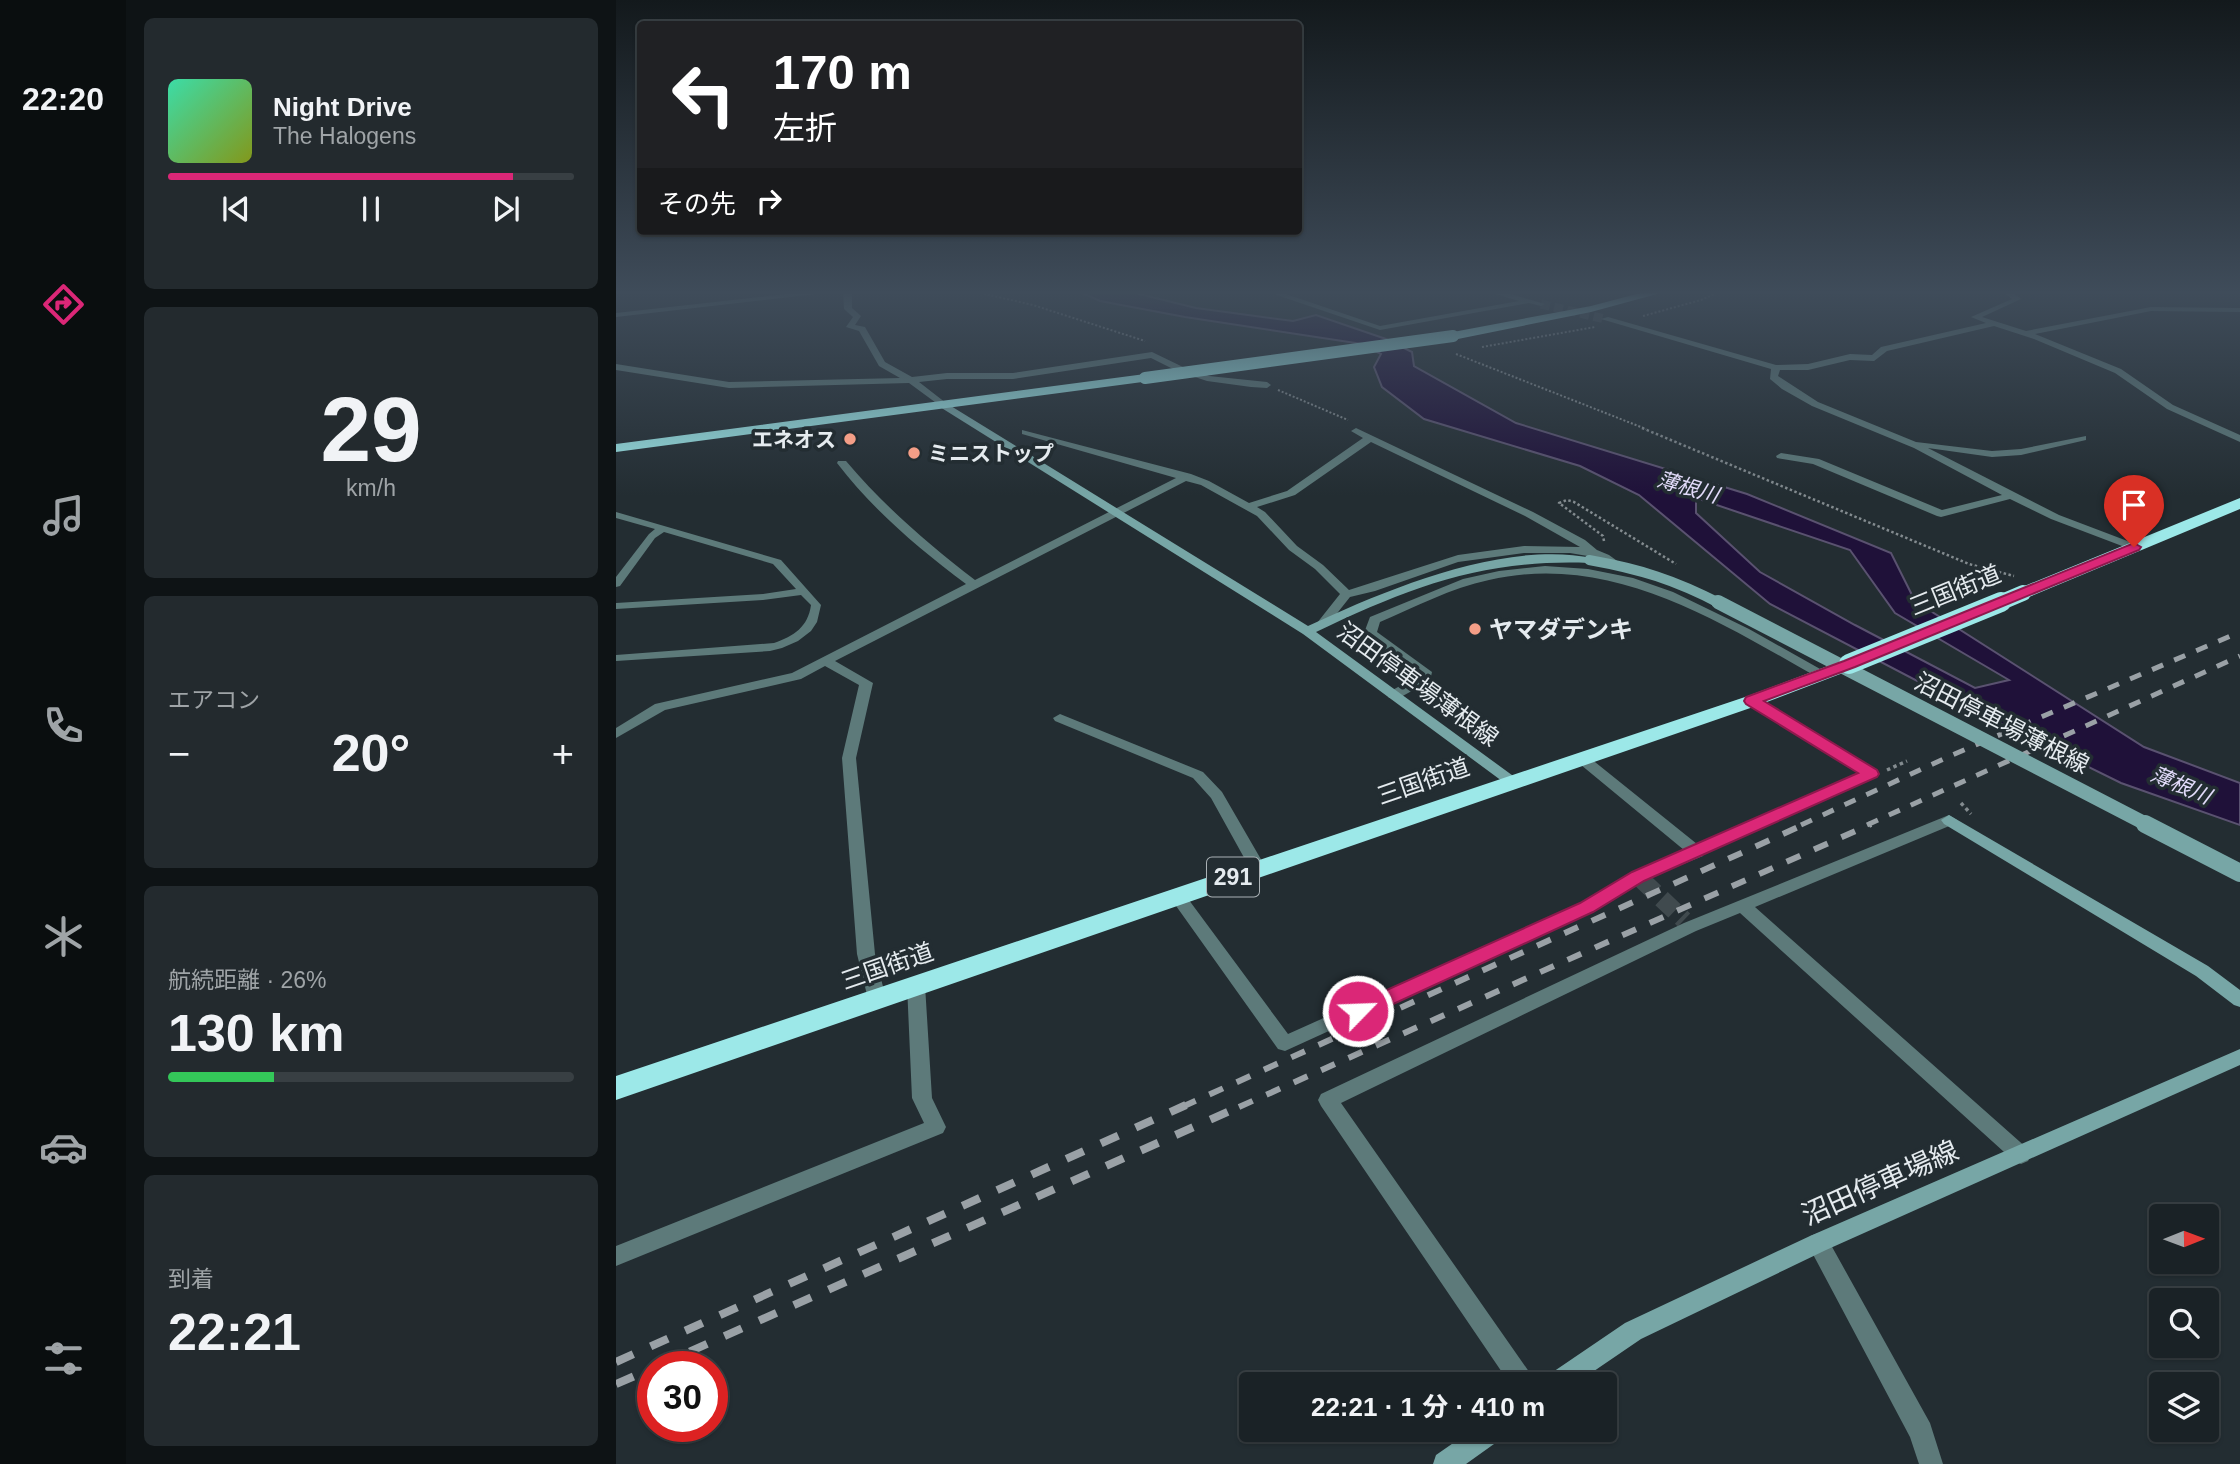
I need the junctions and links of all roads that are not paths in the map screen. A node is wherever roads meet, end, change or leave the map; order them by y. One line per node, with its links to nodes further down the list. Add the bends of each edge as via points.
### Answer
1 (879, 359): 10 (street)
2 (1123, 359): 10 (street, via 1013,376)
3 (1159, 359): 11 (street, via 1222,383)
4 (1282, 359): 12 (highway, bridge)
5 (1746, 359): 9 (street)
6 (1840, 359): 9 (street)
7 (2089, 359): 17 (street, via 2118,371 2171,407)
8 (616, 367): 10 (street, via 729,385)
9 (1776, 368): 18 (street, via 1773,377 1783,386)
10 (911, 380): 12 (street)
11 (1267, 385)
12 (943, 405): 19 (highway); 26 (main road)
13 (1356, 430): 15 (street)
14 (1025, 432): 22 (street)
15 (1371, 437): 25 (street, via 1291,493); 30 (street, via 1581,542)
16 (2083, 438): 18 (street, via 1992,454)
17 (2240, 439)
18 (1914, 445): 23 (street)
19 (616, 448)
20 (1781, 456): 23 (street, via 1815,461 1941,514)
21 (842, 463): 33 (street, via 933,552)
22 (1187, 476): 25 (street); 26 (street)
23 (2014, 495): 29 (street, via 2055,517)
24 (2240, 503): 29 (highway, 三国街道 / 291)
25 (1247, 507): 35 (street, via 1261,514)
26 (1118, 512): 33 (street); 38 (main road)
27 (616, 515): 28 (lane)
28 (663, 528): 32 (lane); 34 (lane, via 778,562)
29 (2134, 547): 41 (highway, 三国街道 / 291, bridge)
30 (1591, 557): 31 (street, via 1603,556); 35 (street, via 1543,549 1471,555); 37 (main road, 沼田停車場薄根線, via 1469,566); 52 (main road, 沼田停車場薄根線, bridge, via 1657,574 1698,592)
31 (1642, 583): 41 (street); 42 (street, via 1570,570 1498,574 1374,620 1370,633 1425,672 1425,678)
32 (616, 584)
33 (975, 585): 40 (street)
34 (804, 591): 36 (lane); 39 (lane, via 816,605 816,615 798,638 785,644)
35 (1346, 594): 37 (street)
36 (616, 606)
37 (1323, 623): 38 (main road, 沼田停車場薄根線)
38 (1307, 631): 42 (main road, 沼田停車場薄根線)
39 (616, 658)
40 (825, 661): 45 (street, via 782,680 660,707); 56 (street, via 866,683 849,758 866,954)
41 (1822, 674): 43 (highway, 三国街道 / 291)
42 (1394, 695): 48 (main road, 沼田停車場薄根線)
43 (1752, 701): 46 (highway, 三国街道 / 291); 47 (main road)
44 (1060, 718): 51 (street, via 1198,775 1217,795)
45 (617, 735)
46 (1580, 757): 48 (highway, 三国街道 / 291); 50 (street)
47 (1871, 774): 50 (street)
48 (1511, 781): 51 (highway, 三国街道 / 291)
49 (1949, 820): 54 (street); 57 (main road, via 2192,965)
50 (1697, 852): 53 (street, via 1285,1044)
51 (1258, 868): 53 (highway, 三国街道 / 291)
52 (2240, 873)
53 (1177, 896): 55 (highway, 三国街道 / 291)
54 (1742, 905): 60 (street); 63 (street, via 1687,924 1328,1100)
55 (916, 985): 56 (highway, 三国街道 / 291); 62 (street, via 922,1098 936,1127)
56 (877, 999): 59 (highway, 三国街道 / 291)
57 (2240, 1000)
58 (2240, 1057): 60 (main road, 沼田停車場線)
59 (616, 1088)
60 (2021, 1155): 61 (main road, 沼田停車場線)
61 (1818, 1242): 64 (main road, 沼田停車場線, via 1633,1331); 67 (street, via 1921,1432)
62 (616, 1256)
63 (1516, 1372)
64 (1573, 1372)
65 (1475, 1442): 66 (main road)
66 (1445, 1464)
67 (1931, 1464)

